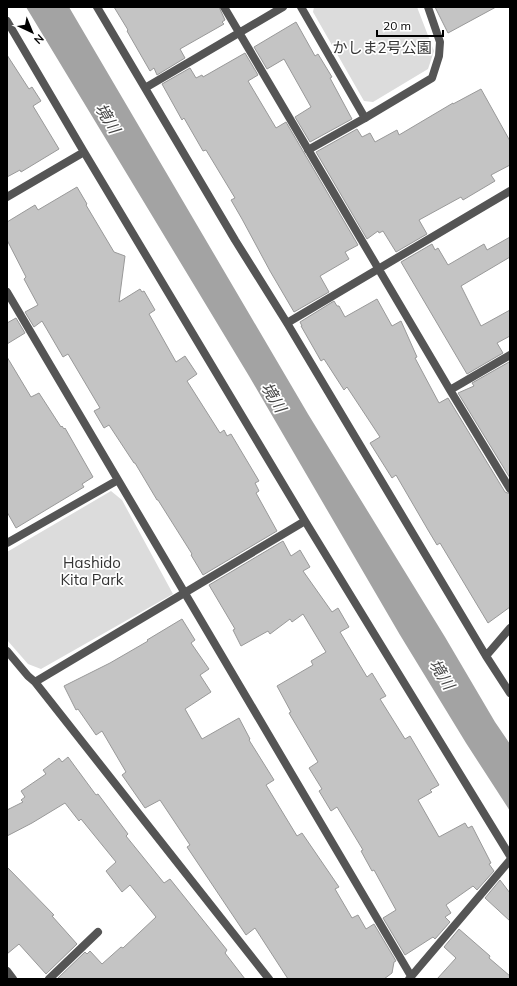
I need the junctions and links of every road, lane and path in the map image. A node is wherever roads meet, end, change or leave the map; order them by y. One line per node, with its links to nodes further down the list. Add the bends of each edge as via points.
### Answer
1 (98, 7): 8 (street)
2 (224, 7): 7 (street)
3 (283, 7): 7 (street)
4 (300, 7): 9 (street)
5 (428, 7): 9 (street, via 440,42 439,56 432,78)
6 (7, 21): 11 (street)
7 (239, 33): 8 (street); 10 (street)
8 (145, 88): 16 (street)
9 (365, 118): 10 (street)
10 (308, 150): 14 (street)
11 (84, 152): 13 (street); 21 (street)
12 (510, 191): 14 (street)
13 (7, 197)
14 (379, 269): 16 (street); 18 (street)
15 (7, 292): 19 (street)
16 (287, 323): 26 (street)
17 (510, 355): 18 (street)
18 (450, 390): 20 (street)
19 (118, 480): 22 (street); 23 (street)
20 (510, 489)
21 (305, 521): 23 (street); 29 (street)
22 (7, 543)
23 (185, 592): 27 (street); 33 (street)
24 (510, 628): 26 (street)
25 (7, 651): 27 (street)
26 (486, 656): 28 (street)
27 (35, 682): 36 (street)
28 (510, 692)
29 (510, 856)
30 (510, 860): 33 (street)
31 (98, 932): 35 (street)
32 (7, 971): 34 (street)
33 (410, 978)
34 (12, 979)
35 (49, 979)
36 (269, 979)

